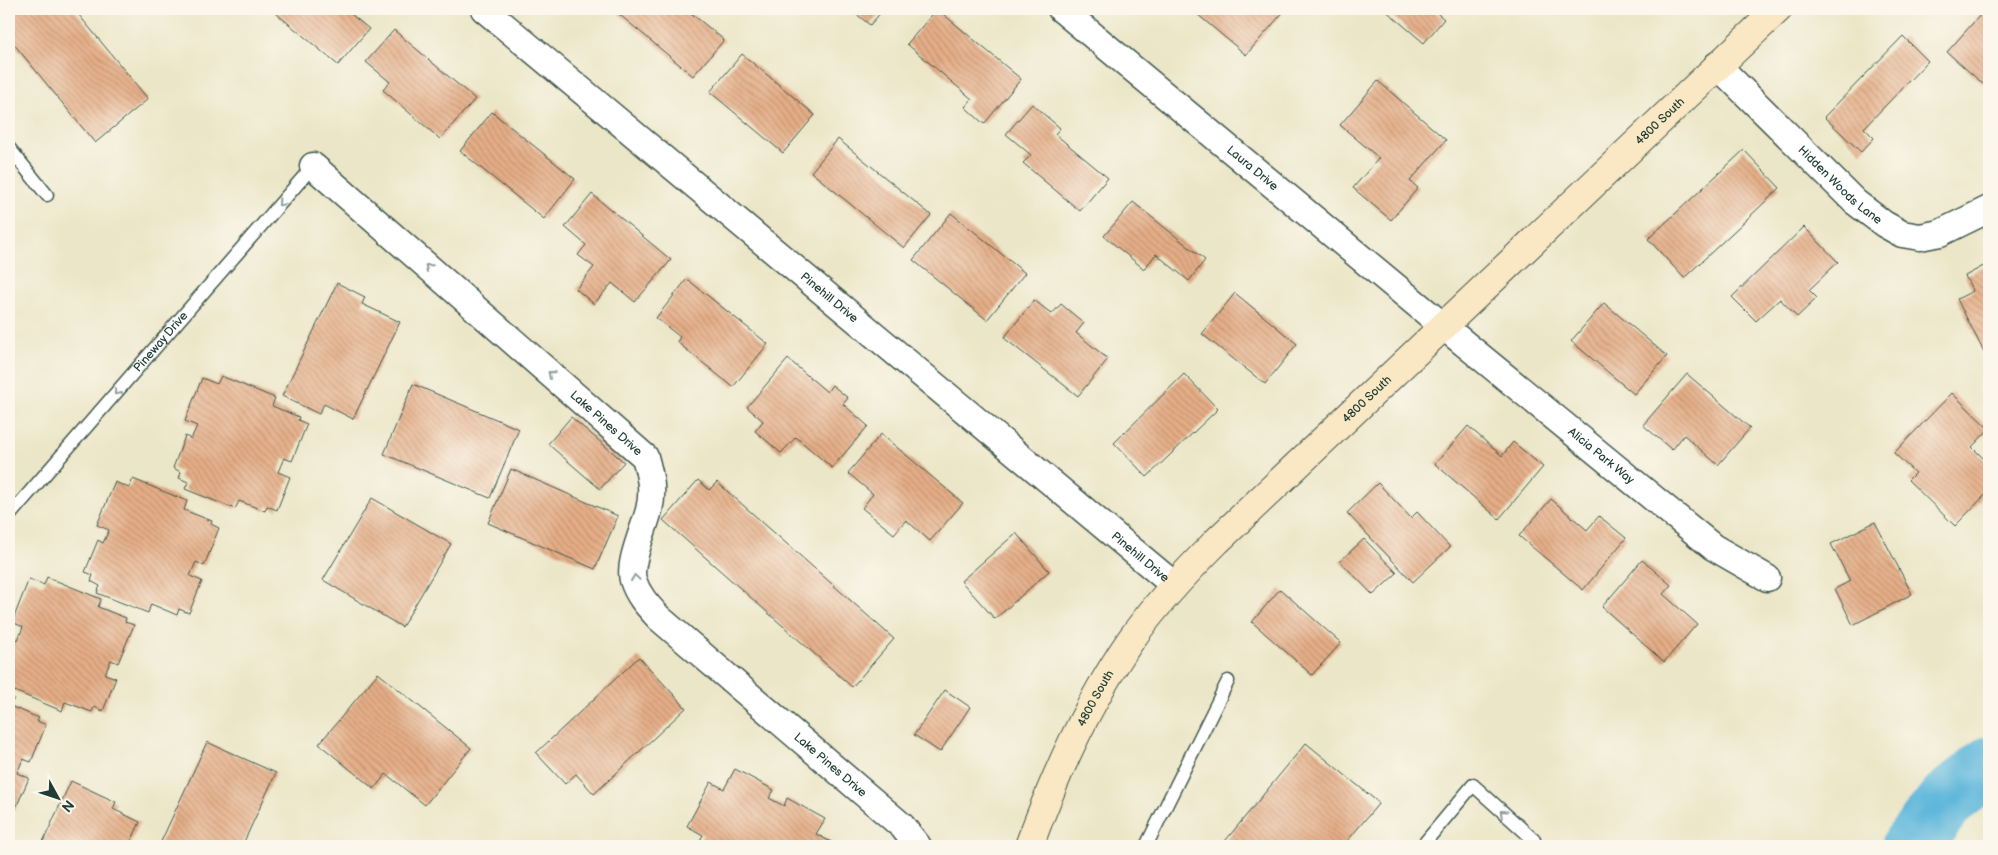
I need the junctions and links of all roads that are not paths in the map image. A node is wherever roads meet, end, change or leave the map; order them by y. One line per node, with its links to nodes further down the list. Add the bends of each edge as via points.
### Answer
1 (484, 9): 12 (street, Pinehill Drive)
2 (1061, 9): 9 (street, Laura Drive)
3 (1778, 9): 4 (street, 4800 South)
4 (1717, 65): 8 (street, Hidden Woods Lane, via 1855,202 1902,234 1920,237 1940,233); 9 (street, 4800 South)
5 (9, 148): 7 (lane)
6 (313, 166): 10 (lane, Pineway Drive, one-way to 10); 14 (street, Lake Pines Drive, one-way to 6, via 902,826 659,618 641,598 632,578 635,554 650,508 652,482 645,457)
7 (47, 195)
8 (1989, 209)
9 (1443, 326): 11 (street, Alicia Park Way, via 1713,548); 12 (street, 4800 South)
10 (9, 516)
11 (1766, 578)
12 (1174, 585): 15 (street, 4800 South, via 1130,641 1095,698 1065,756)
13 (1228, 681): 16 (lane)
14 (918, 846)
15 (1029, 846)
16 (1146, 846)
17 (1422, 846): 18 (lane, one-way to 17, via 1534,840 1473,786)
18 (1528, 846)

